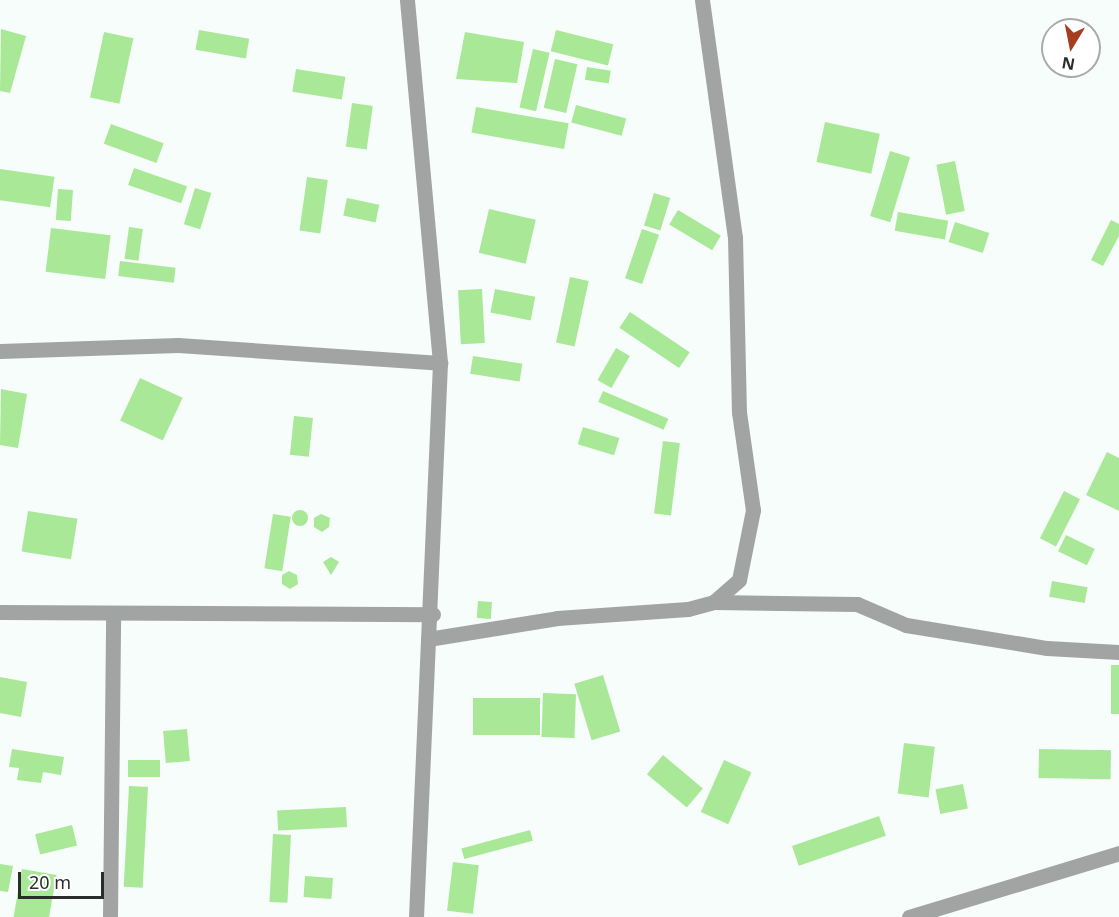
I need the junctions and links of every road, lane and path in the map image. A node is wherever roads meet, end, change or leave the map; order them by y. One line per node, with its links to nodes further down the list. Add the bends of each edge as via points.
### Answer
1 (406, 0): 4 (street)
2 (702, 0): 5 (street, via 735,237 739,412 753,510 739,580)
3 (0, 351): 4 (street, via 178,345)
4 (440, 363): 8 (street)
5 (714, 602): 9 (street, via 688,609 556,618); 10 (street, via 857,604 906,625 1047,648)
6 (0, 612): 7 (street)
7 (113, 613): 8 (street); 12 (street)
8 (433, 614): 9 (street)
9 (428, 639): 13 (street)
10 (1119, 652)
11 (1119, 853): 14 (street)
12 (110, 917)
13 (416, 917)
14 (909, 917)

